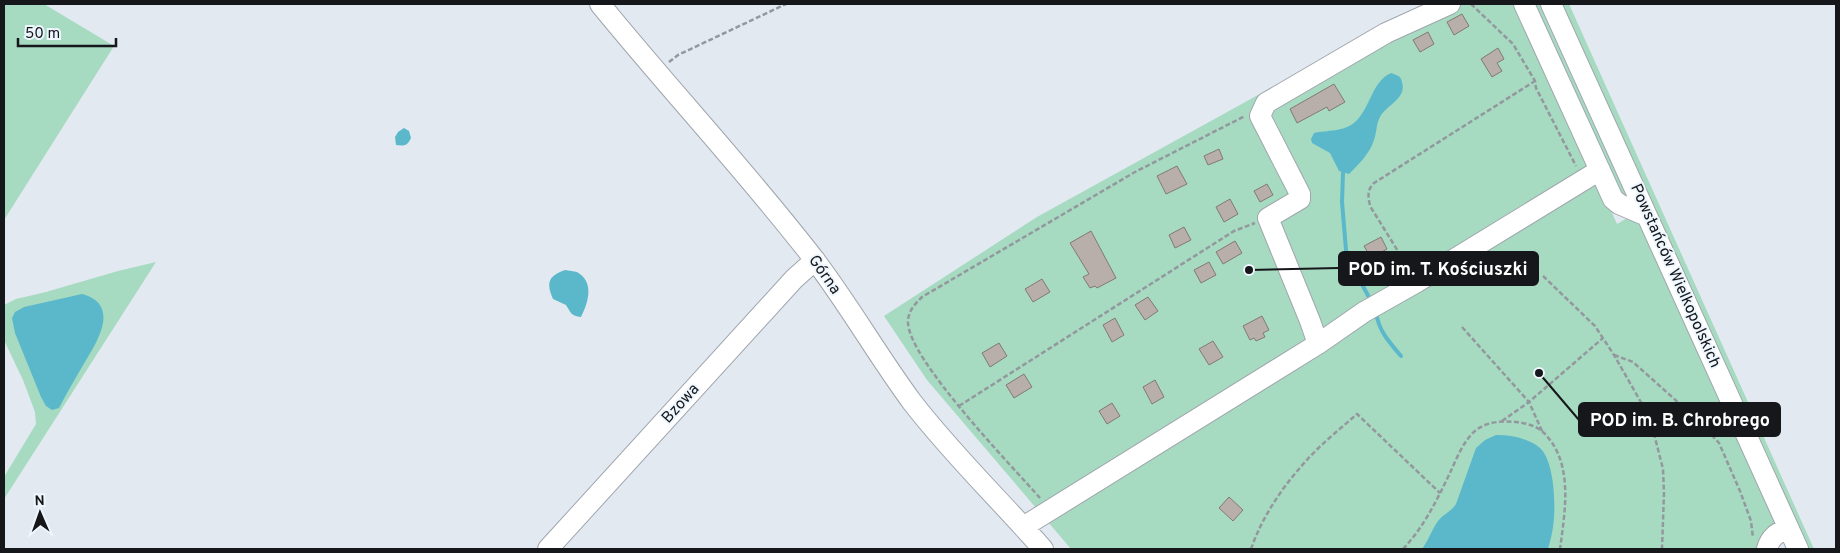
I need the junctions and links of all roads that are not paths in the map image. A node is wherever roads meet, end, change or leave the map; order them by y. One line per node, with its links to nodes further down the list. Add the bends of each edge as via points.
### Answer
1 (600, 4): 7 (street, Górna)
2 (1450, 4): 8 (street, via 1386,33 1266,103 1260,116 1300,194 1300,199 1268,218)
3 (1524, 4): 5 (street)
4 (1550, 4): 6 (street, Powstańców Wielkopolskich)
5 (1592, 175): 6 (street, via 1619,204); 8 (street, via 1372,307)
6 (1647, 216): 10 (street, Powstańców Wielkopolskich)
7 (815, 260): 9 (street, Górna, via 913,403); 12 (street, Bzowa, via 794,279)
8 (1318, 344): 9 (street)
9 (1023, 527): 13 (street, Górna)
10 (1788, 528): 11 (street); 14 (street, Powstańców Wielkopolskich)
11 (1760, 545)
12 (548, 549)
13 (1042, 549)
14 (1798, 549)

